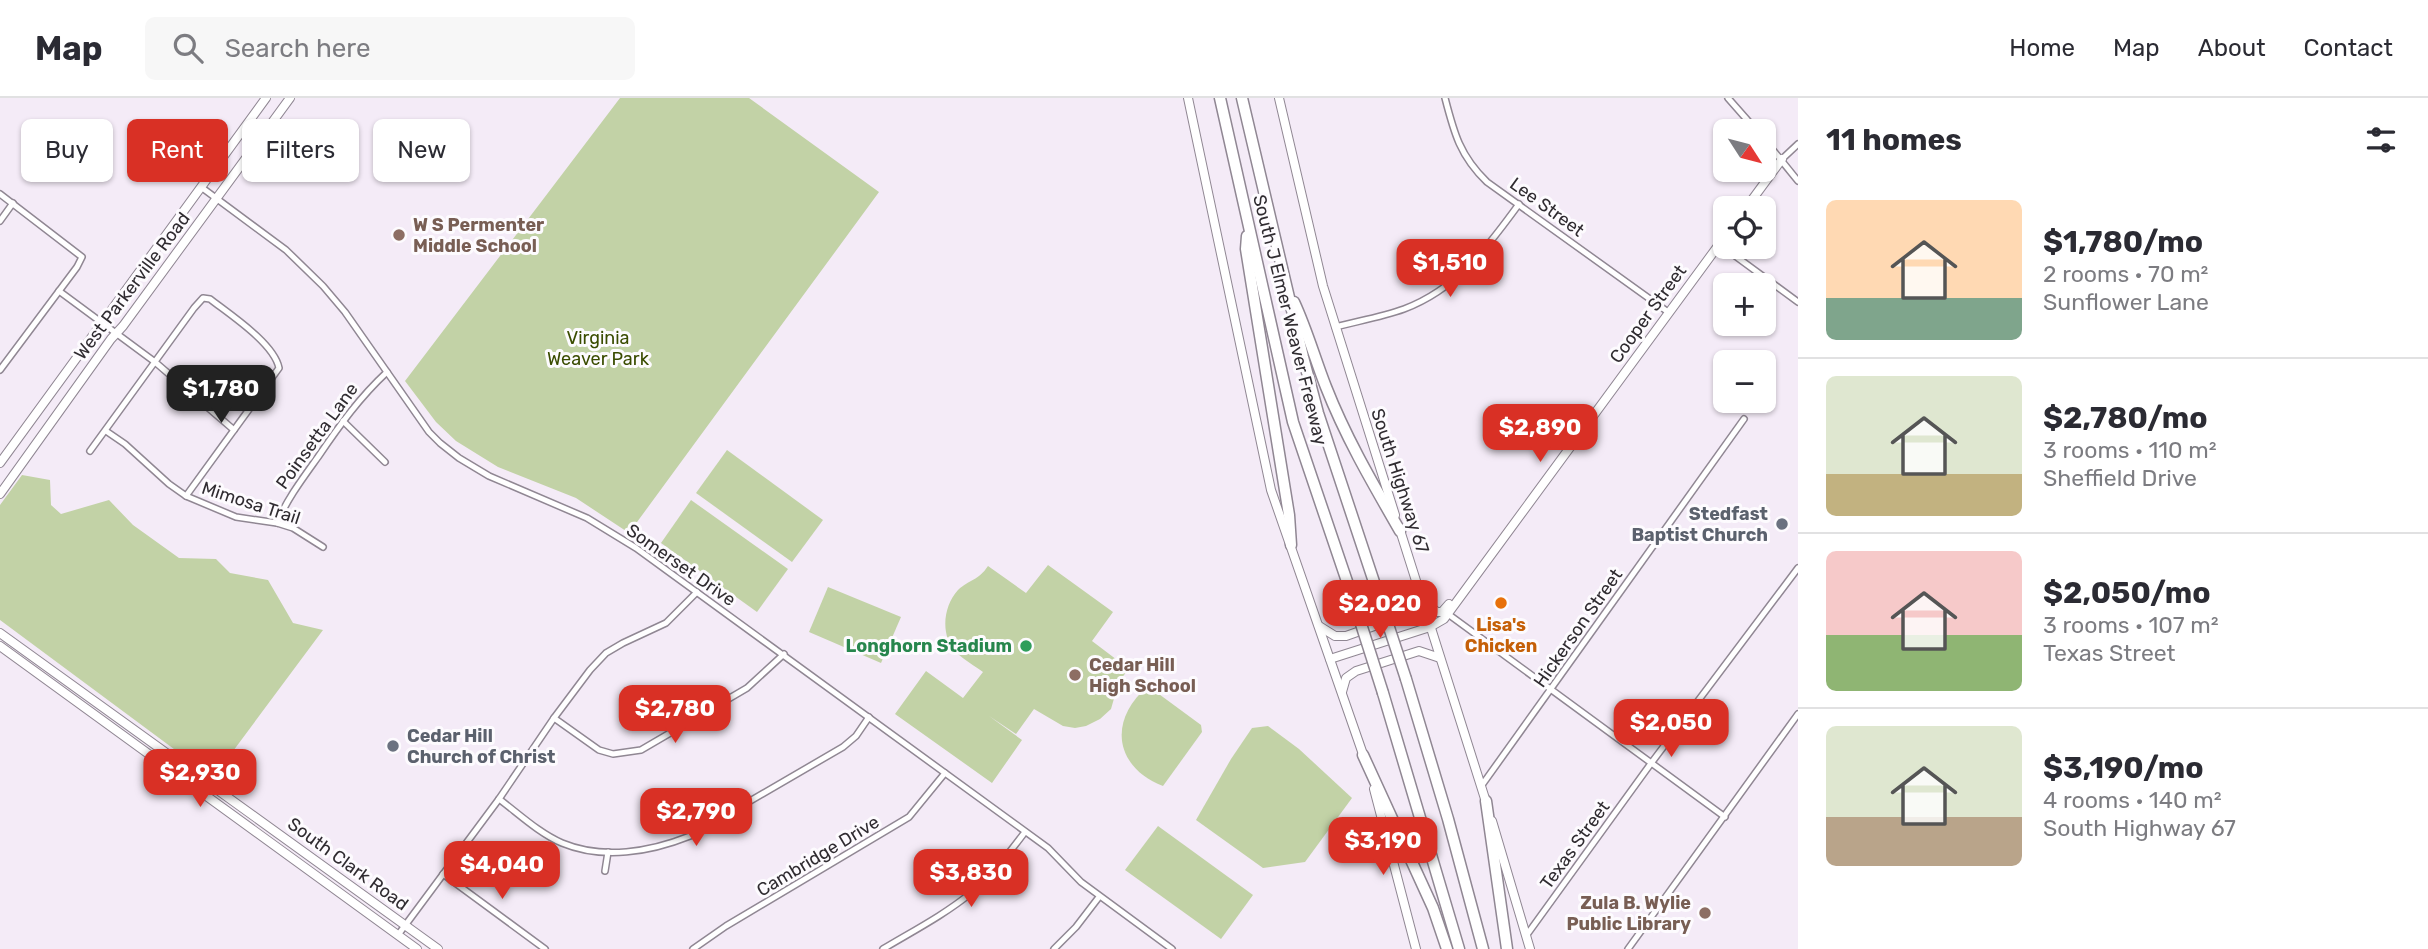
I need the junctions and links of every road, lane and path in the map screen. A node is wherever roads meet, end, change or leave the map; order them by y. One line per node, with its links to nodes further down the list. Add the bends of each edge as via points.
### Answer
1 (266, 98): 14 (main road, West Parkerville Road)
2 (290, 98): 17 (main road, West Parkerville Road)
3 (1188, 98): 45 (main road, via 1272,490)
4 (1220, 98): 20 (highway, South J Elmer Weaver Freeway)
5 (1244, 98): 24 (highway, South J Elmer Weaver Freeway)
6 (1279, 98): 29 (main road, South Highway 67)
7 (1444, 98): 19 (street, Lee Street, via 1465,157 1487,182)
8 (1728, 98): 9 (street)
9 (1746, 119)
10 (1798, 144): 12 (street)
11 (1776, 152): 12 (street)
12 (1782, 159): 13 (street); 16 (main road)
13 (1798, 181)
14 (201, 187): 17 (street, Somerset Drive); 28 (main road, West Parkerville Road)
15 (0, 194): 18 (street)
16 (1754, 196)
17 (217, 198): 30 (main road, West Parkerville Road); 33 (street, Somerset Drive, via 308,271 345,312)
18 (13, 203): 21 (street); 25 (street, via 82,257)
19 (1519, 204): 27 (street, Lee Street); 29 (street, via 1480,256 1444,288 1401,310)
20 (1247, 219): 45 (highway, via 1246,249); 92 (highway, South J Elmer Weaver Freeway, bridge, via 1293,422 1383,693)
21 (0, 222)
22 (1713, 252): 27 (main road, Cooper Street)
23 (1739, 259): 26 (street)
24 (1283, 277): 44 (highway, via 1341,420); 93 (highway, South J Elmer Weaver Freeway, bridge, via 1318,413 1406,679)
25 (59, 291): 28 (street); 32 (street)
26 (1798, 302)
27 (1668, 312): 48 (main road, Cooper Street)
28 (102, 322): 30 (street); 40 (main road, West Parkerville Road)
29 (1335, 327): 44 (main road, South Highway 67)
30 (117, 333): 31 (street); 41 (main road, West Parkerville Road)
31 (155, 362): 36 (street); 36 (street, via 203,298 243,324 274,356 279,368); 37 (street)
32 (0, 370)
33 (387, 372): 35 (street, Poinsetta Lane); 49 (street, Somerset Drive, via 429,432 459,458 586,518)
34 (1744, 419): 59 (street, Hickerson Street)
35 (343, 421): 39 (street); 43 (street, Poinsetta Lane, via 285,504)
36 (234, 430): 42 (street)
37 (107, 431): 38 (street); 42 (street, Mimosa Trail)
38 (90, 451)
39 (385, 462)
40 (0, 463)
41 (0, 494)
42 (186, 496): 43 (street, Mimosa Trail, via 236,517)
43 (277, 523): 46 (street, Mimosa Trail)
44 (1400, 531): 50 (main road, South Highway 67)
45 (1291, 545): 52 (main road)
46 (323, 547)
47 (1798, 568): 65 (street, Texas Street)
48 (1479, 570): 50 (main road, via 1442,612 1429,608); 51 (main road, Cooper Street)
49 (697, 592): 56 (street, Somerset Drive); 63 (street, via 666,623 606,653)
50 (1419, 593): 52 (main road, via 1411,613 1346,636 1335,636); 53 (main road, South Highway 67)
51 (1448, 614): 53 (main road, Cooper Street); 59 (street)
52 (1319, 626): 57 (main road)
53 (1430, 627): 57 (main road, Cooper Street); 58 (main road, South Highway 67)
54 (0, 633): 71 (main road, South Clark Road)
55 (0, 646): 73 (main road, South Clark Road)
56 (784, 654): 62 (street, Somerset Drive); 63 (street, via 747,688 641,750 613,754 599,750)
57 (1330, 659): 60 (main road)
58 (1440, 659): 60 (main road, via 1419,650 1356,671 1346,678); 67 (main road, South Highway 67)
59 (1552, 690): 65 (street); 67 (street, Hickerson Street)
60 (1341, 693): 64 (main road)
61 (1798, 715): 70 (street)
62 (869, 717): 66 (street, Somerset Drive); 74 (street, via 843,747 690,836 642,851)
63 (554, 718): 68 (street)
64 (1363, 755): 90 (main road); 91 (highway)
65 (1652, 762): 70 (street); 82 (street, Texas Street)
66 (945, 773): 72 (street, Somerset Drive); 86 (street, Cambridge Drive, via 909,817)
67 (1482, 785): 69 (main road, South Highway 67)
68 (499, 799): 74 (street, via 562,843); 76 (street)
69 (1486, 801): 82 (main road, South Highway 67); 94 (highway)
70 (1725, 817): 96 (street)
71 (267, 824): 73 (main road); 77 (main road, South Clark Road)
72 (1026, 831): 79 (street, Somerset Drive); 87 (street, via 973,892)
73 (259, 835): 78 (main road, South Clark Road)
74 (608, 852): 75 (street)
75 (605, 871)
76 (443, 874): 80 (street); 85 (street)
77 (343, 879): 78 (main road); 80 (main road, South Clark Road)
78 (335, 890): 81 (main road, South Clark Road)
79 (1099, 897): 88 (street); 89 (street, Somerset Drive)
80 (406, 925): 81 (street); 84 (main road, South Clark Road)
81 (398, 935): 83 (main road, South Clark Road)
82 (1527, 936): 95 (main road, South Highway 67)
83 (417, 949)
84 (438, 949)
85 (545, 949)
86 (693, 949)
87 (883, 949)
88 (1054, 949)
89 (1172, 949)
90 (1416, 949)
91 (1447, 949)
92 (1459, 949)
93 (1483, 949)
94 (1507, 949)
95 (1530, 949)
96 (1628, 949)

